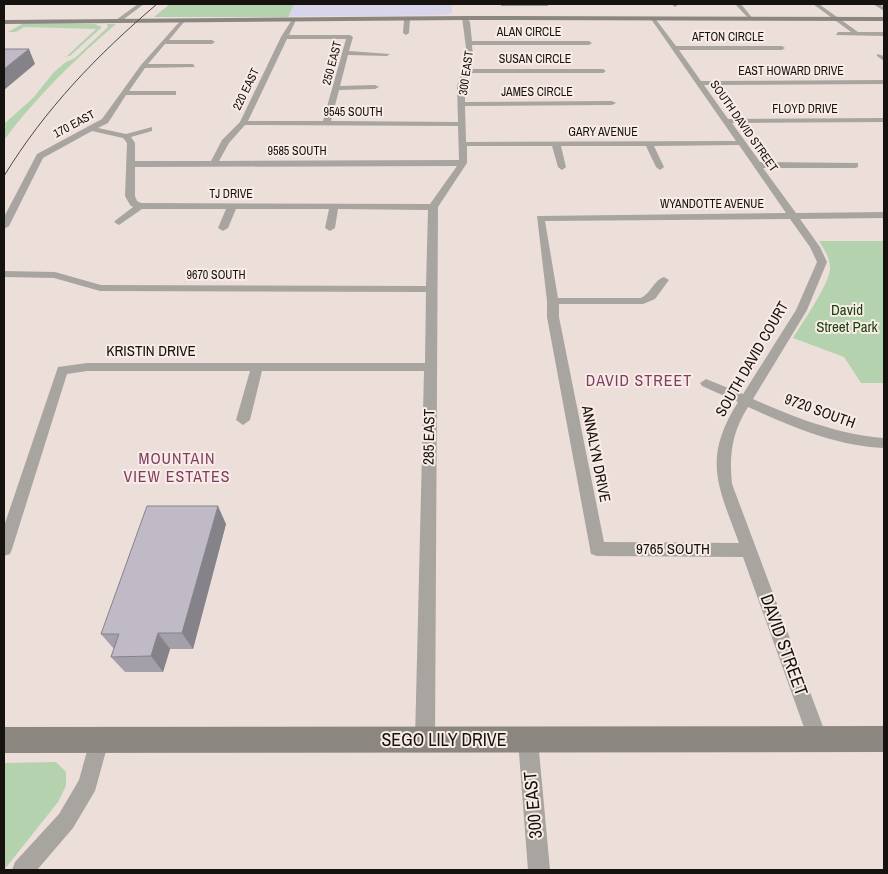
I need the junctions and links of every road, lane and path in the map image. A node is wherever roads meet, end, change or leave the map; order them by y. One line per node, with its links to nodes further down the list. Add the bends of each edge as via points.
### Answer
1 (141, 4): 15 (street)
2 (738, 4): 10 (street)
3 (816, 4): 11 (street)
4 (876, 4): 6 (street)
5 (461, 6): 7 (street, 300 EAST)
6 (884, 9)
7 (464, 18): 8 (street); 9 (street); 24 (street, 300 EAST)
8 (407, 19): 13 (street); 17 (street)
9 (654, 19): 10 (street); 26 (street, SOUTH DAVID STREET)
10 (752, 19): 11 (street)
11 (836, 19): 12 (street); 19 (street)
12 (884, 19)
13 (293, 20): 16 (street); 21 (street, 220 EAST)
14 (4, 22): 15 (street)
15 (118, 22): 16 (street)
16 (181, 22): 22 (street, 170 EAST)
17 (406, 33)
18 (838, 34): 19 (street)
19 (857, 34): 20 (street)
20 (884, 34)
21 (284, 37): 28 (street, 250 EAST, via 350,37); 44 (street, 220 EAST)
22 (163, 42): 23 (street); 30 (street, 170 EAST)
23 (212, 42)
24 (470, 43): 25 (street, ALAN CIRCLE); 32 (street, 300 EAST)
25 (589, 43)
26 (674, 48): 27 (street, AFTON CIRCLE); 34 (street, SOUTH DAVID STREET)
27 (782, 48)
28 (345, 53): 29 (street); 37 (street, 250 EAST)
29 (387, 54)
30 (143, 66): 31 (street); 38 (street, 170 EAST)
31 (193, 66)
32 (466, 70): 33 (street, SUSAN CIRCLE); 41 (street, 300 EAST)
33 (603, 71)
34 (699, 82): 35 (street, EAST HOWARD DRIVE); 43 (street, SOUTH DAVID STREET)
35 (884, 82)
36 (374, 87): 37 (street)
37 (336, 88): 45 (street, 250 EAST)
38 (124, 93): 39 (street); 48 (street, 170 EAST, via 105,121)
39 (173, 93)
40 (612, 103): 41 (street, JAMES CIRCLE)
41 (462, 104): 46 (street, 300 EAST)
42 (884, 120): 43 (street, FLOYD DRIVE)
43 (725, 121): 53 (street, SOUTH DAVID STREET)
44 (243, 123): 45 (street, 9545 SOUTH); 54 (street, 220 EAST, via 225,142)
45 (326, 124): 46 (street, 9545 SOUTH)
46 (463, 124): 50 (street, 300 EAST)
47 (149, 129): 49 (street)
48 (92, 130): 49 (street); 69 (street, 170 EAST, via 40,156)
49 (126, 136): 56 (street, via 131,143)
50 (464, 144): 51 (street, GARY AVENUE); 55 (street)
51 (556, 144): 52 (street, GARY AVENUE); 59 (street)
52 (649, 144): 53 (street, GARY AVENUE); 60 (street)
53 (741, 144): 57 (street, SOUTH DAVID STREET)
54 (214, 163): 55 (street, 9585 SOUTH); 56 (street, 9585 SOUTH)
55 (463, 163): 64 (street)
56 (132, 164): 61 (street, via 130,196 133,203)
57 (758, 165): 58 (street); 66 (street, SOUTH DAVID STREET)
58 (855, 165)
59 (562, 167)
60 (660, 167)
61 (140, 206): 62 (street, TJ DRIVE); 68 (street)
62 (232, 207): 63 (street, TJ DRIVE); 70 (street)
63 (334, 207): 64 (street, TJ DRIVE); 71 (street)
64 (433, 207): 76 (street, 285 EAST)
65 (884, 215): 66 (street, WYANDOTTE AVENUE)
66 (792, 216): 67 (street, WYANDOTTE AVENUE); 72 (street, SOUTH DAVID STREET)
67 (540, 218): 77 (street, ANNALYN DRIVE)
68 (119, 222)
69 (4, 226)
70 (223, 228)
71 (330, 228)
72 (815, 247): 74 (street, via 822,262)
73 (4, 274): 76 (street, 9670 SOUTH, via 55,275 100,288)
74 (819, 274): 81 (street, SOUTH DAVID COURT)
75 (664, 280): 77 (street, via 651,298 643,301)
76 (431, 289): 78 (street, 285 EAST)
77 (553, 301): 85 (street, ANNALYN DRIVE, via 553,317)
78 (430, 367): 79 (street, KRISTIN DRIVE); 89 (street, 285 EAST)
79 (257, 368): 82 (street); 84 (street, KRISTIN DRIVE, via 87,367 62,370)
80 (706, 383): 81 (street)
81 (746, 400): 83 (street, 9720 SOUTH, via 834,436); 86 (street, SOUTH DAVID COURT, via 727,437 723,469 725,484)
82 (243, 420)
83 (884, 443)
84 (4, 549)
85 (597, 549): 86 (street, 9765 SOUTH)
86 (749, 550): 91 (street, DAVID STREET)
87 (4, 740): 88 (street, SEGO LILY DRIVE)
88 (99, 740): 89 (street, SEGO LILY DRIVE); 93 (street, via 88,784 66,821)
89 (425, 740): 90 (street, SEGO LILY DRIVE)
90 (528, 740): 91 (street, SEGO LILY DRIVE); 94 (street, 300 EAST)
91 (818, 740): 92 (street, SEGO LILY DRIVE)
92 (884, 740)
93 (24, 870)
94 (539, 870)

